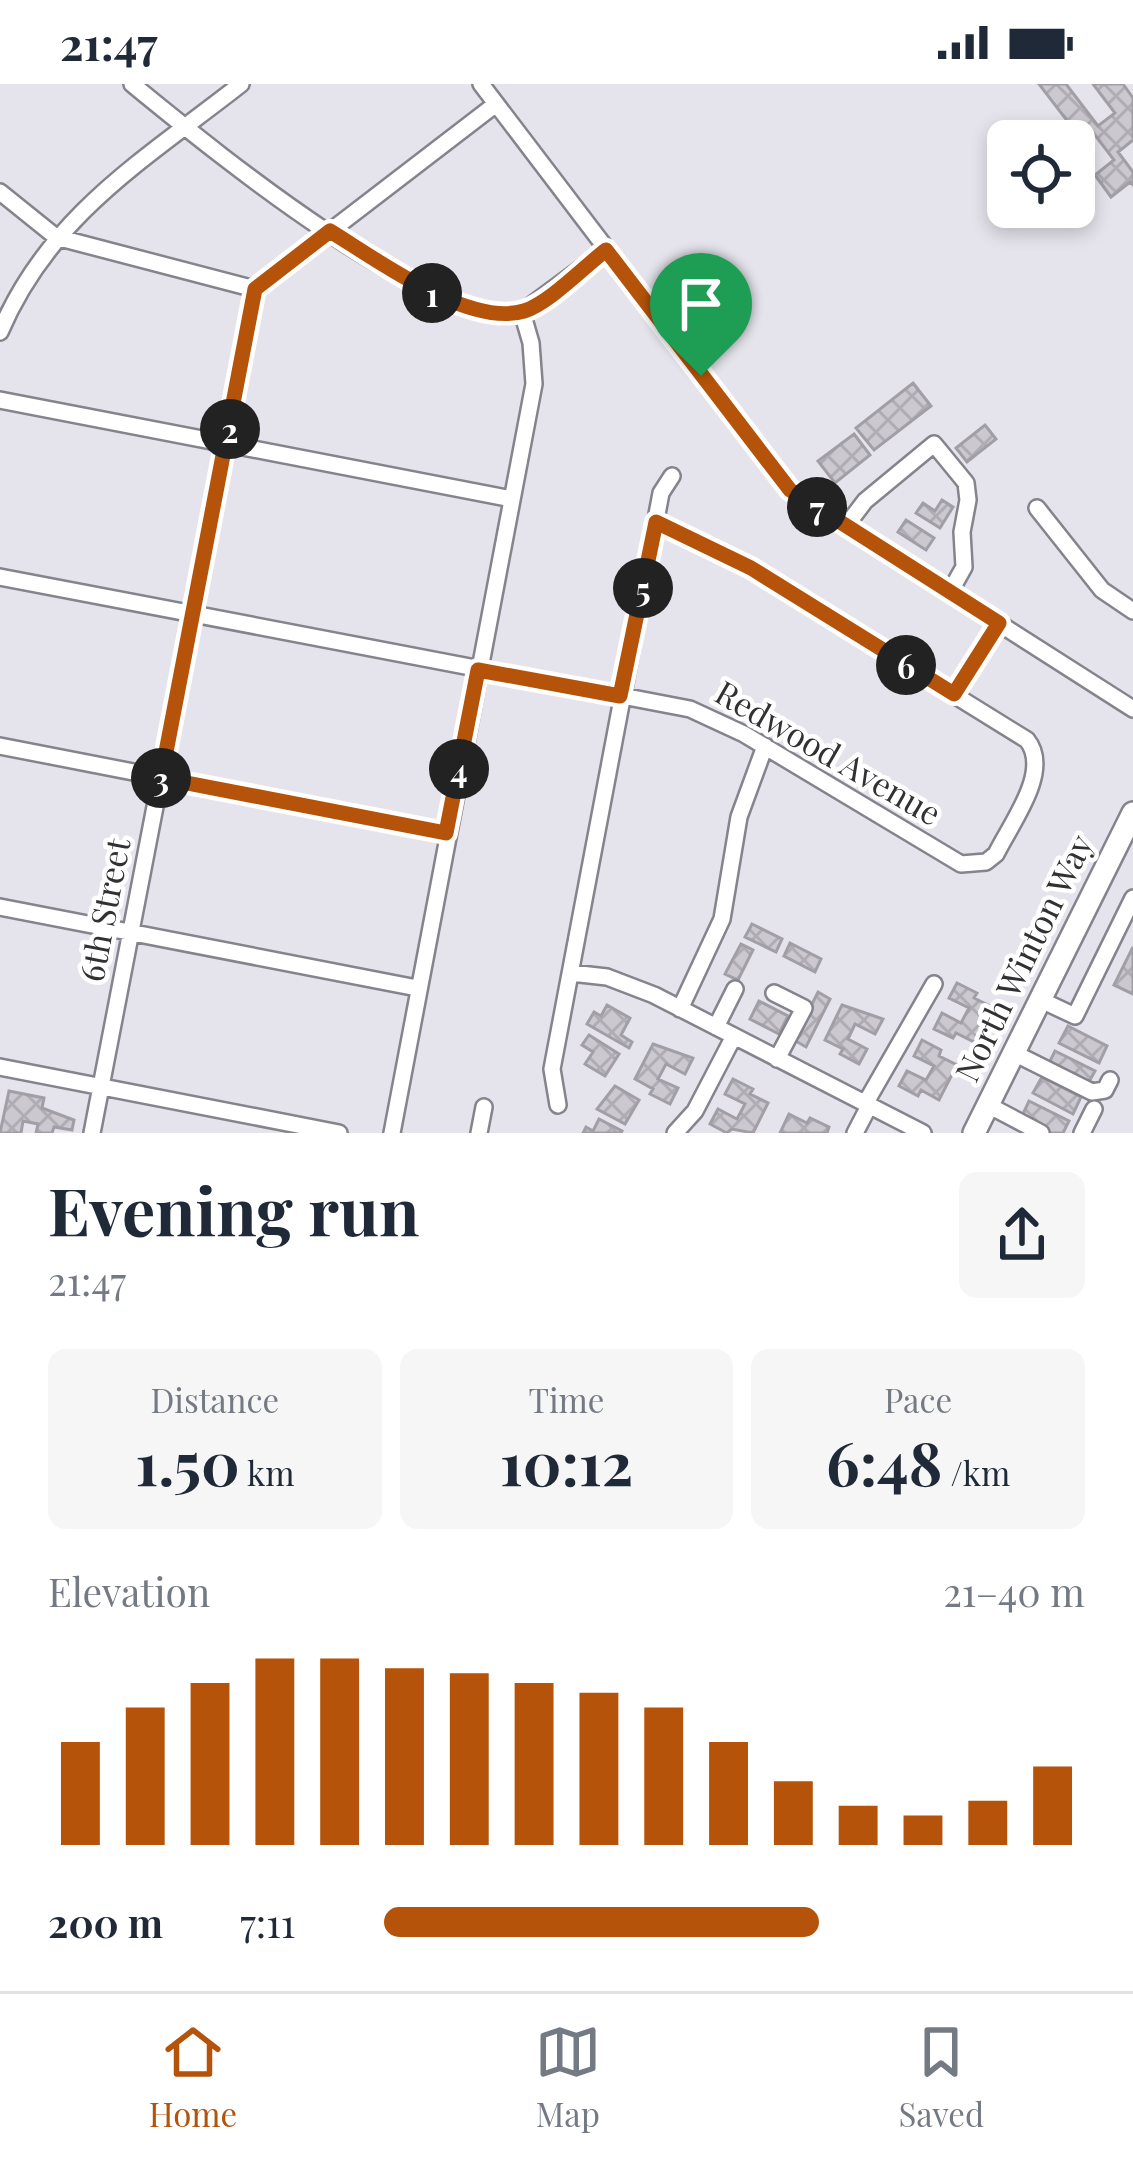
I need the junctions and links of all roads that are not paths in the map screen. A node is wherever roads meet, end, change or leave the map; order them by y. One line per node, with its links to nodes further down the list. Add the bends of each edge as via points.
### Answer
1 (132, 84): 5 (street)
2 (241, 84): 5 (street)
3 (481, 84): 4 (street)
4 (496, 104): 7 (street); 9 (street)
5 (185, 128): 7 (street); 8 (street)
6 (0, 192): 8 (street)
7 (330, 231): 10 (street); 11 (street, via 427,291)
8 (56, 237): 10 (street); 12 (street)
9 (606, 250): 11 (street); 19 (street, via 790,490)
10 (255, 289): 14 (street, 6th Street)
11 (522, 312): 16 (street, via 534,384)
12 (0, 332)
13 (0, 400): 14 (street)
14 (227, 444): 16 (street); 23 (street, 6th Street)
15 (672, 476): 18 (street)
16 (512, 499): 25 (street)
17 (1037, 508): 22 (street, via 1102,590)
18 (656, 522): 26 (street, via 751,568); 27 (street)
19 (847, 526): 21 (street); 21 (street, via 934,444 966,483 968,500 964,567)
20 (0, 577): 23 (street, Redwood Avenue)
21 (950, 592): 24 (street)
22 (1133, 611)
23 (193, 616): 25 (street, Redwood Avenue); 31 (street, 6th Street)
24 (999, 623): 26 (street); 28 (street)
25 (478, 670): 27 (street, Redwood Avenue); 33 (street)
26 (954, 694): 30 (street, Redwood Avenue, via 1028,740 1037,761 986,862 961,864)
27 (620, 696): 30 (street, Redwood Avenue, via 711,716); 37 (street)
28 (1133, 709)
29 (0, 746): 31 (street)
30 (765, 746): 43 (street, via 740,817 722,919)
31 (161, 778): 33 (street); 36 (street, 6th Street)
32 (1133, 813): 42 (main road, North Winton Way)
33 (446, 833): 39 (street)
34 (1133, 898): 42 (street, via 1075,1016)
35 (0, 907): 36 (street)
36 (131, 933): 39 (street); 50 (street, 6th Street)
37 (571, 973): 43 (street, via 607,977); 51 (street, via 552,1069)
38 (934, 983): 52 (street)
39 (417, 988): 58 (street)
40 (735, 989): 44 (street)
41 (775, 993): 47 (street, via 804,1008)
42 (1040, 1000): 46 (main road, North Winton Way)
43 (680, 1009): 44 (street)
44 (716, 1028): 45 (street)
45 (734, 1036): 47 (street); 60 (street)
46 (1014, 1054): 49 (street, via 1092,1092); 53 (main road, North Winton Way)
47 (777, 1059): 52 (street)
48 (0, 1066): 50 (street)
49 (1110, 1080)
50 (101, 1086): 56 (street, 6th Street); 57 (street)
51 (558, 1105)
52 (867, 1105): 61 (street); 62 (street)
53 (988, 1106): 63 (main road, North Winton Way); 64 (street)
54 (484, 1107): 59 (street)
55 (1094, 1109): 65 (street)
56 (92, 1133)
57 (338, 1133)
58 (392, 1133)
59 (479, 1133)
60 (675, 1133)
61 (855, 1133)
62 (923, 1133)
63 (974, 1133)
64 (1041, 1133)
65 (1082, 1133)

